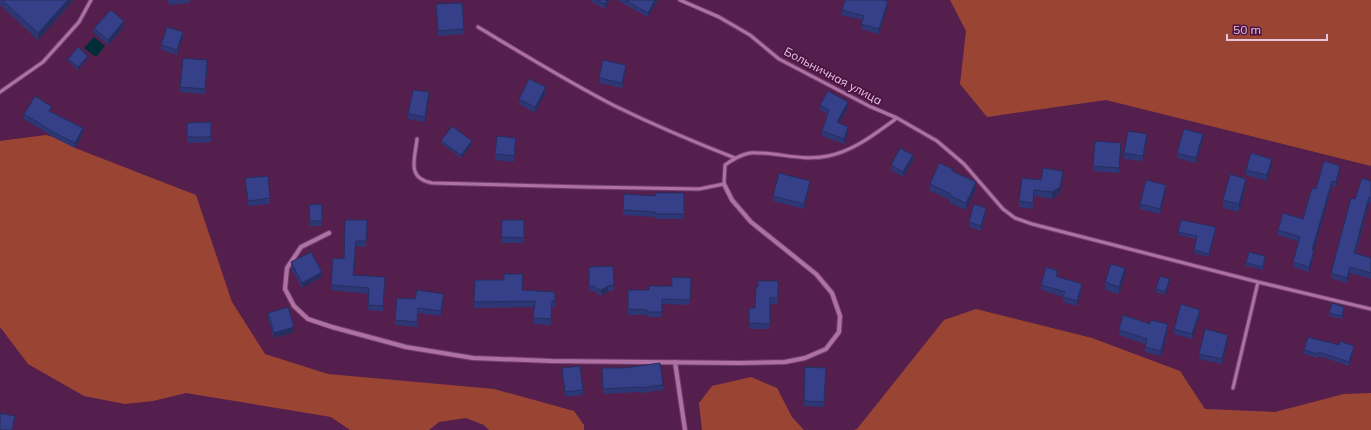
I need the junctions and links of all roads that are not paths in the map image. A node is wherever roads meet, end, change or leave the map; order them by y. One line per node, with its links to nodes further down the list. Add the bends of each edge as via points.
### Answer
1 (91, 0): 4 (lane, via 79,22 43,62)
2 (680, 0): 5 (lane, Больничная улица, via 719,17 750,35 779,59)
3 (478, 27): 7 (lane, via 615,105)
4 (0, 92)
5 (897, 118): 7 (lane, via 846,151 827,156 804,159 747,153); 10 (lane, Больничная улица, via 937,141 959,160 1003,209 1015,218)
6 (417, 139): 8 (lane, via 414,167 416,176 432,183 691,188)
7 (735, 158): 8 (lane, via 725,165)
8 (724, 184): 12 (street, via 732,200 750,222 816,274 832,293 840,316 839,332 826,349 805,358 785,362)
9 (329, 233): 12 (street, via 301,247 287,268 285,289 294,306 308,319 406,347 473,358)
10 (1258, 282): 11 (lane, Больничная улица); 13 (lane)
11 (1371, 309)
12 (675, 362): 14 (street)
13 (1233, 388)
14 (685, 430)

